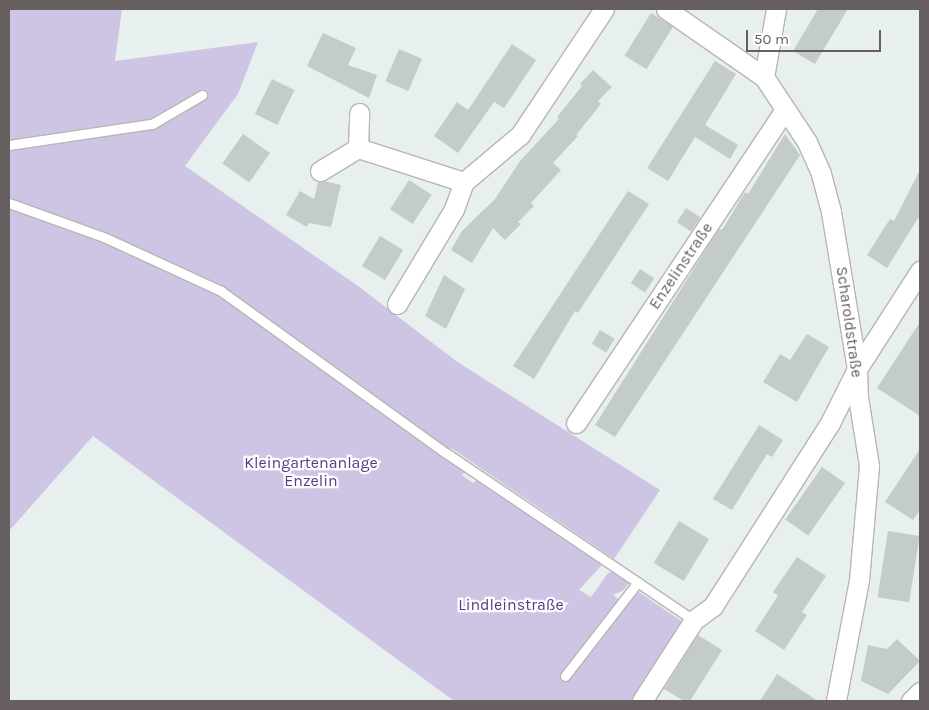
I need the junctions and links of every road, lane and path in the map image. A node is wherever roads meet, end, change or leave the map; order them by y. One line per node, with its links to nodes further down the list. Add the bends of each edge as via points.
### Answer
1 (604, 9): 11 (street, via 520,135)
2 (666, 9): 4 (street, Scharoldstraße)
3 (776, 9): 4 (street)
4 (764, 78): 6 (street, Scharoldstraße)
5 (202, 94): 8 (lane, via 152,124)
6 (785, 110): 15 (street, Scharoldstraße, via 807,142 821,174 840,259); 16 (street, Enzelinstraße)
7 (359, 114): 9 (street)
8 (9, 145)
9 (358, 148): 10 (street); 11 (street)
10 (320, 171)
11 (464, 182): 14 (street, via 454,209)
12 (9, 203): 17 (lane, via 106,238 221,290 446,453)
13 (920, 271): 15 (street)
14 (397, 304)
15 (858, 369): 18 (street, via 830,423 713,606); 22 (street, Scharoldstraße, via 858,397 868,466 859,580)
16 (576, 423)
17 (638, 582): 18 (lane); 19 (lane)
18 (694, 620): 21 (street)
19 (565, 676)
20 (920, 692): 23 (street)
21 (642, 701)
22 (836, 701)
23 (911, 701)

